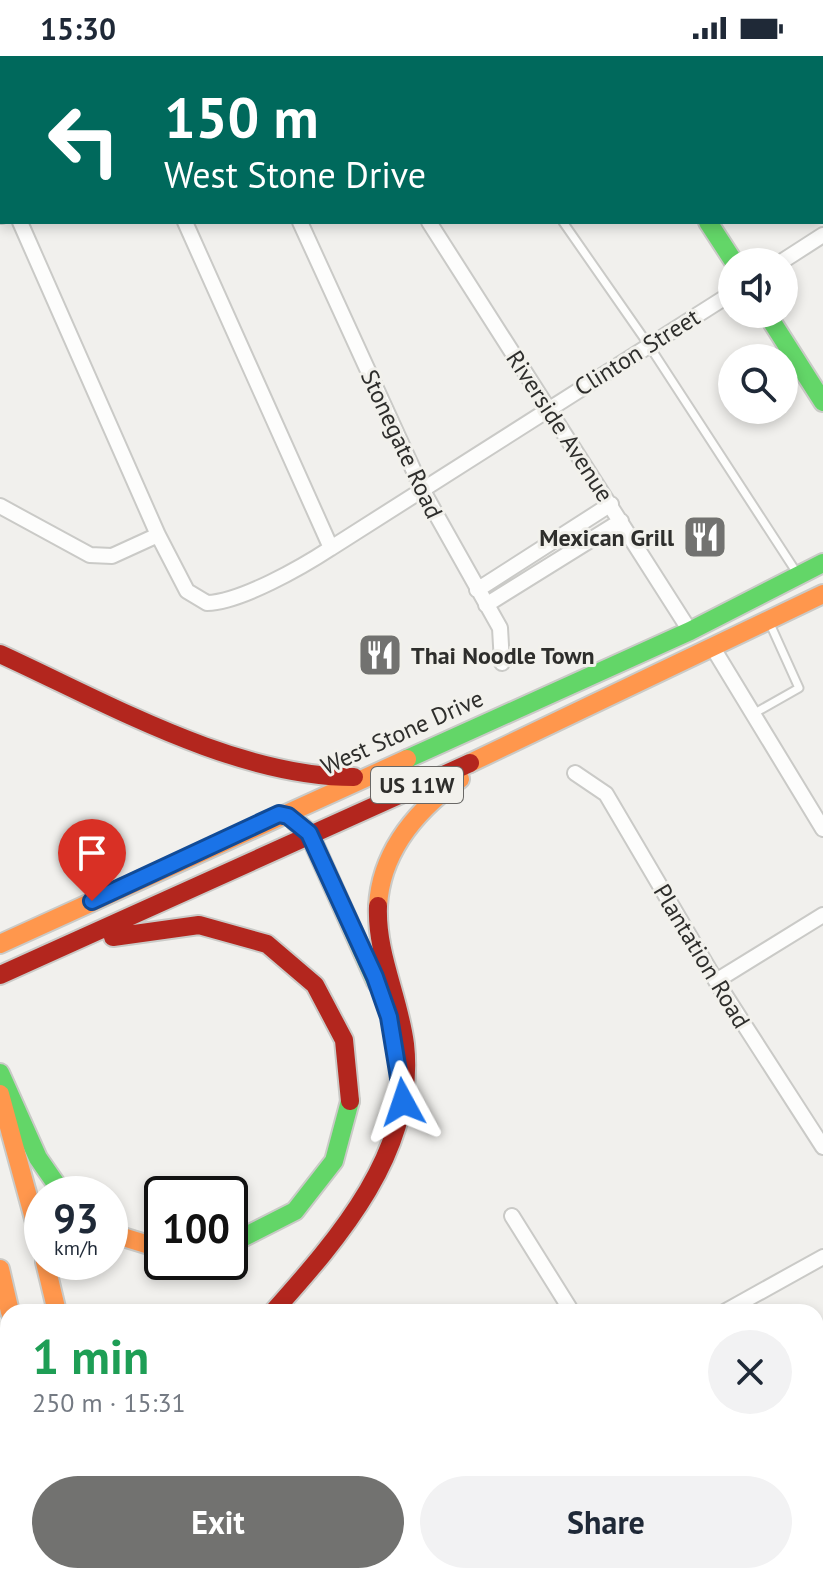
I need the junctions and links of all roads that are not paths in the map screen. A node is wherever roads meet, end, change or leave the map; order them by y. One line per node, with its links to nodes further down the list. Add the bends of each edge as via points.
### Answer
1 (21, 224): 19 (street)
2 (186, 224): 20 (street)
3 (301, 224): 15 (street, Stonegate Road)
4 (430, 224): 14 (street, Riverside Avenue)
5 (564, 224): 12 (lane)
6 (709, 224): 8 (main road)
7 (823, 235): 9 (street)
8 (725, 248)
9 (798, 251)
10 (718, 302): 12 (street, Clinton Street)
11 (776, 328): 13 (main road)
12 (648, 344): 14 (street, Clinton Street); 22 (lane)
13 (821, 396)
14 (548, 407): 15 (street, Clinton Street); 16 (street, Riverside Avenue)
15 (423, 491): 20 (street, Clinton Street); 23 (street, Stonegate Road)
16 (611, 504): 18 (street, Riverside Avenue); 23 (street)
17 (0, 506): 19 (street, via 90,555 112,556)
18 (621, 521): 25 (street); 27 (street, Riverside Avenue)
19 (158, 535): 20 (street, Clinton Street, via 187,591 207,603 234,597)
20 (331, 548)
21 (823, 563): 22 (main road, West Stone Drive / US 11W)
22 (798, 575): 27 (main road, West Stone Drive / US 11W); 28 (main road, via 781,598 720,630)
23 (477, 590): 25 (street, Stonegate Road)
24 (818, 600): 26 (main road, US 11W)
25 (486, 605): 30 (street, Stonegate Road, via 500,628)
26 (768, 621): 28 (main road, US 11W); 31 (lane, via 799,688)
27 (690, 631): 32 (main road, via 679,653 567,706); 35 (main road, West Stone Drive / US 11W)
28 (713, 648): 31 (street); 32 (main road, US 11W)
29 (0, 654): 35 (main road, via 136,717 260,766 324,777)
30 (502, 663)
31 (753, 714): 37 (street)
32 (553, 723): 33 (main road, US 11W)
33 (525, 738): 38 (main road, US 11W); 45 (main road, via 435,794 402,833 386,870 378,927 406,1036)
34 (575, 773): 42 (street, Plantation Road, via 606,794)
35 (362, 777): 36 (main road, West Stone Drive / US 11W)
36 (279, 814): 38 (main road); 40 (main road, West Stone Drive / US 11W)
37 (823, 829)
38 (309, 833): 41 (main road, US 11W); 45 (main road, via 389,1017)
39 (823, 915): 42 (street)
40 (0, 944)
41 (0, 975): 50 (main road, via 146,927 189,924 235,930 258,940 279,950 315,983 339,1021 350,1068 351,1096 339,1150 296,1208)
42 (716, 981): 46 (street, Plantation Road)
43 (0, 1073): 47 (main road)
44 (0, 1094): 48 (main road)
45 (403, 1102): 56 (main road, via 363,1206)
46 (823, 1147)
47 (50, 1176)
48 (24, 1182)
49 (512, 1216): 57 (street)
50 (248, 1238)
51 (823, 1257): 58 (street)
52 (0, 1269): 54 (main road)
53 (49, 1280): 55 (main road)
54 (8, 1304)
55 (55, 1304)
56 (280, 1304)
57 (567, 1304)
58 (738, 1304)

